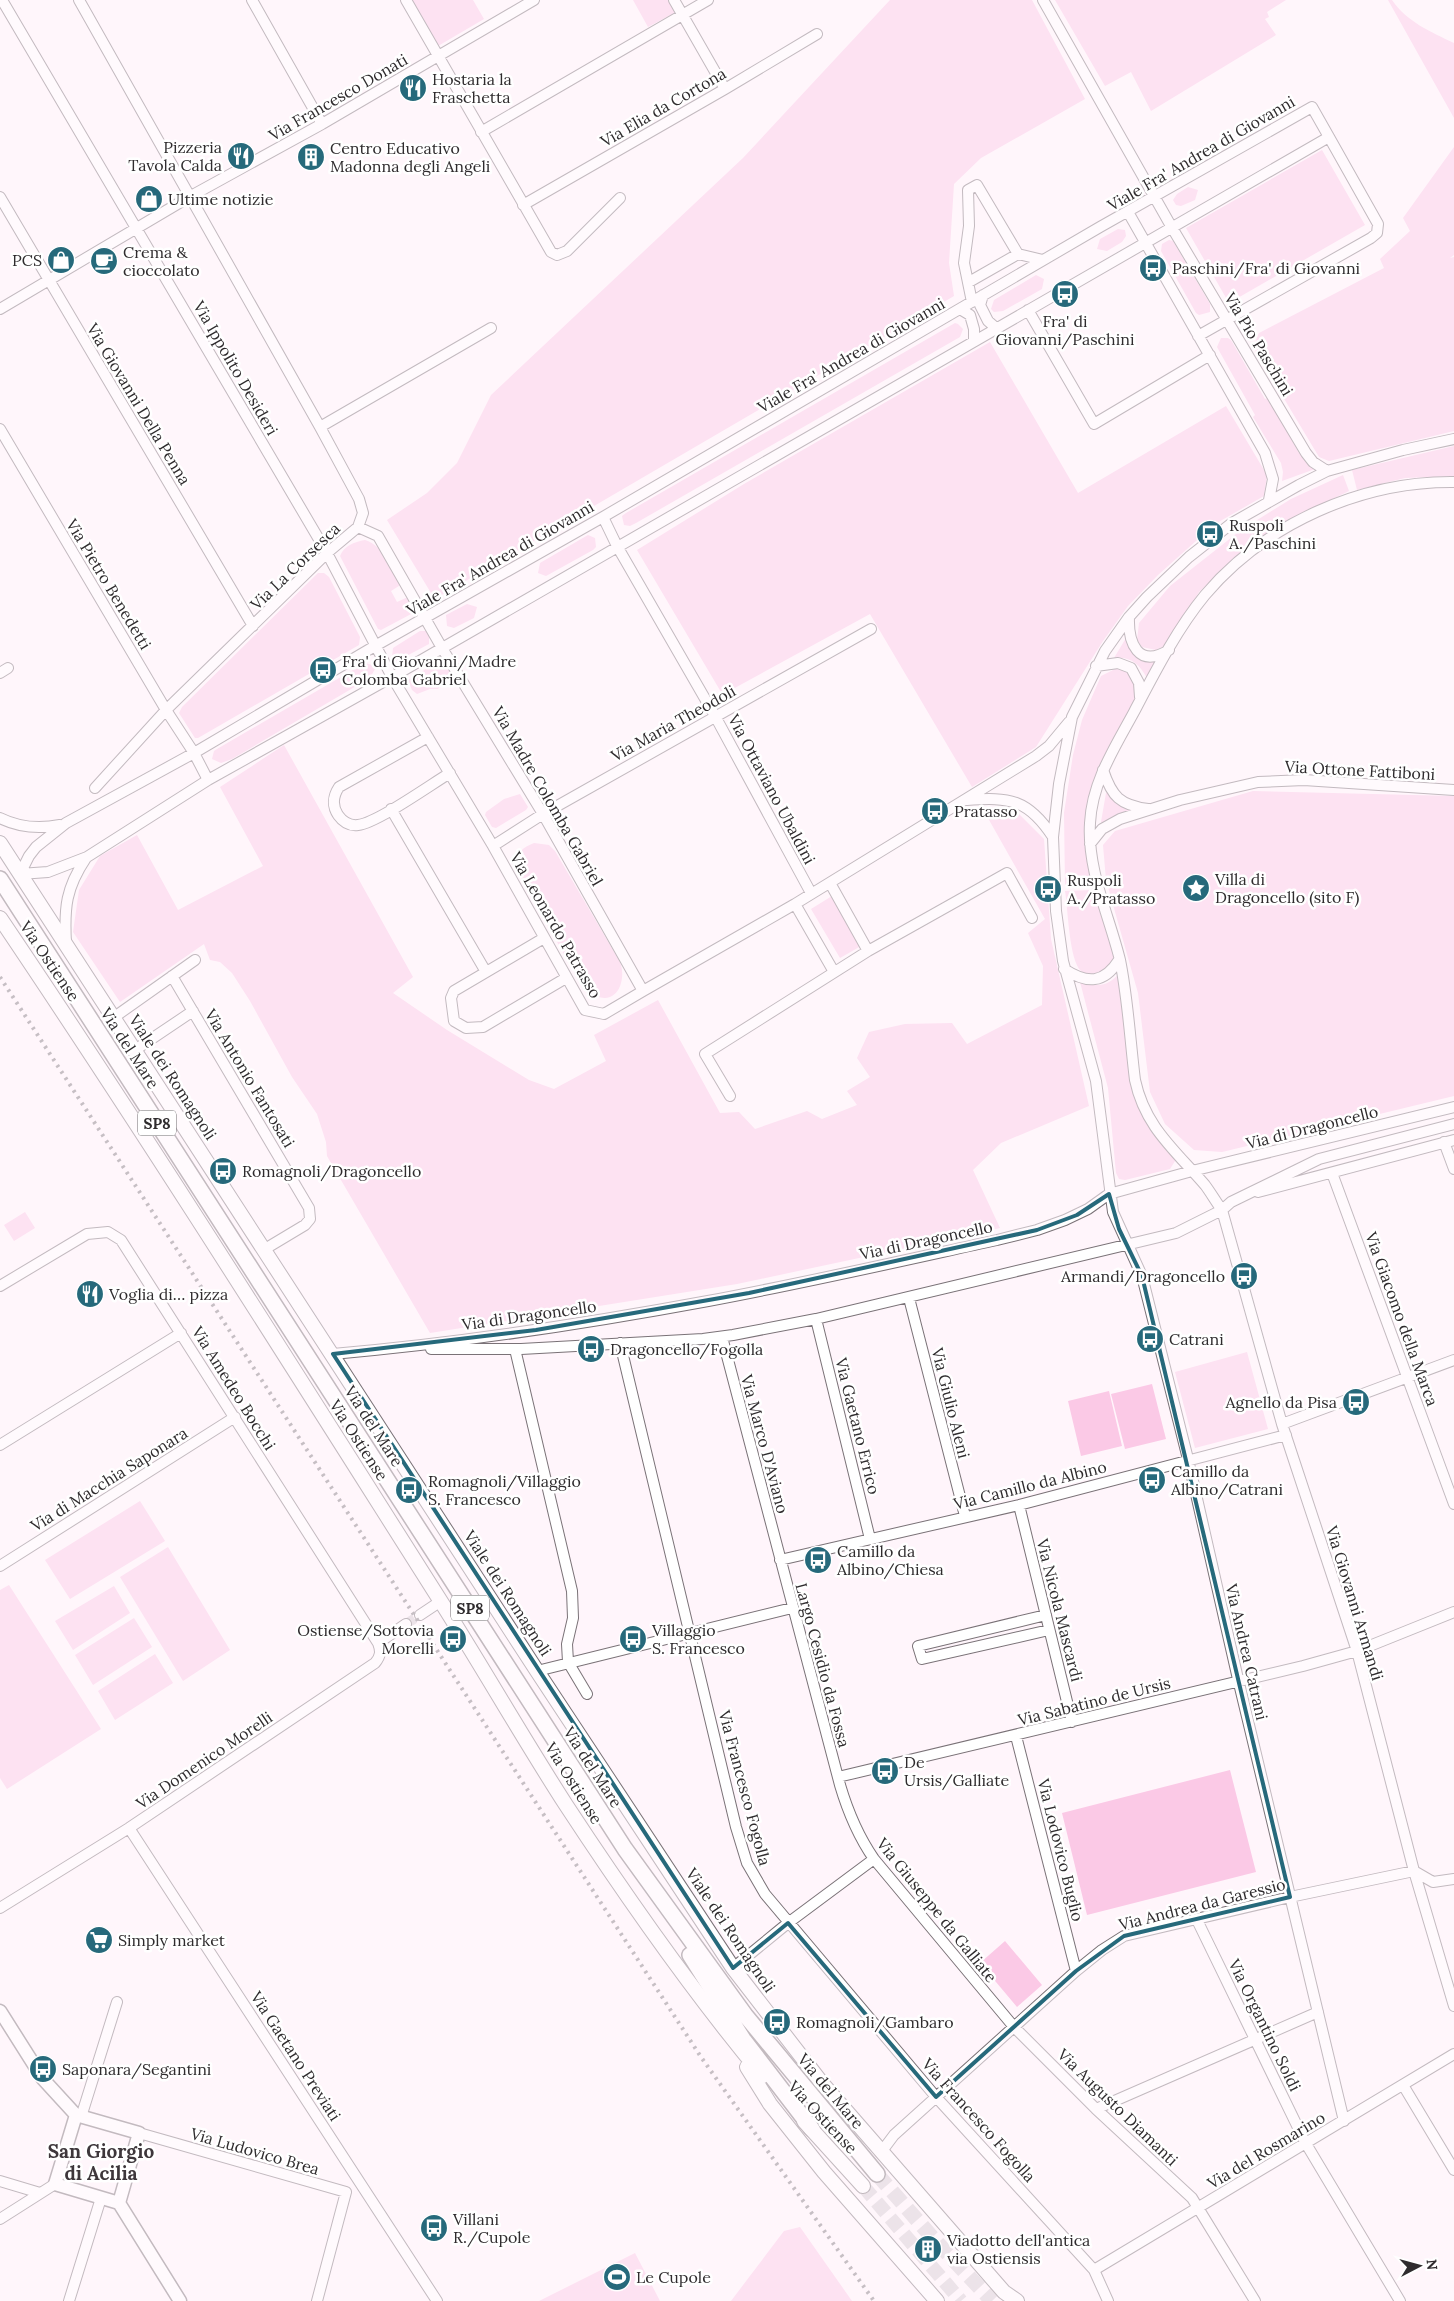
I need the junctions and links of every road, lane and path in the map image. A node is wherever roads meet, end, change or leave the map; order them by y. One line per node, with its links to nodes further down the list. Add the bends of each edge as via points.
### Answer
1 (2, 0): 23 (street, Via Ippolito Desideri)
2 (79, 0): 16 (street, Via La Corsesca)
3 (252, 0): 13 (street)
4 (406, 0): 11 (street)
5 (533, 0): 11 (street, Via Francesco Donati)
6 (674, 0): 9 (street)
7 (708, 0): 9 (street)
8 (1043, 0): 18 (street, Via Pio Paschini)
9 (682, 15): 12 (street); 14 (street)
10 (817, 34): 12 (street, Via Elia da Cortona)
11 (439, 56): 13 (street, Via Francesco Donati); 14 (street)
12 (725, 89): 20 (street, Via Elia da Cortona)
13 (322, 124): 16 (street, Via Francesco Donati)
14 (481, 132): 20 (street)
15 (1329, 137): 18 (street, Viale Fra' Andrea di Giovanni, via 1312,107); 22 (street); 34 (street, via 1378,224 1377,233)
16 (191, 196): 23 (street, Via Francesco Donati); 40 (street, Via La Corsesca)
17 (0, 197): 27 (street, Via Giovanni Della Penna)
18 (1154, 197): 21 (street, Viale Fra' Andrea di Giovanni); 22 (street, Via Pio Paschini)
19 (620, 198): 20 (street, via 567,252 557,255 549,250)
20 (523, 205)
21 (1128, 212): 24 (street); 26 (street, Viale Fra' Andrea di Giovanni)
22 (1171, 226): 24 (street); 34 (street, Via Pio Paschini)
23 (137, 228): 27 (street, Via Francesco Donati); 49 (street, Via Ippolito Desideri)
24 (1144, 242): 33 (street); 37 (street)
25 (1018, 254): 26 (street); 28 (street); 28 (street, via 977,185 968,190 969,226 964,263)
26 (1043, 260): 29 (street, Viale Fra' Andrea di Giovanni)
27 (49, 280): 31 (street, Via Francesco Donati); 52 (street, Via Giovanni Della Penna)
28 (969, 282): 30 (street)
29 (983, 295): 30 (street, Viale Fra' Andrea di Giovanni); 36 (street, via 980,305 988,321)
30 (972, 302): 32 (street, Viale Fra' Andrea di Giovanni)
31 (0, 309)
32 (960, 309): 38 (street, via 970,315); 46 (street, Viale Fra' Andrea di Giovanni)
33 (1028, 310): 36 (street); 39 (street, via 1094,424)
34 (1227, 319): 37 (street); 43 (street, Via Pio Paschini, via 1306,453)
35 (491, 328): 40 (street)
36 (996, 328): 38 (street)
37 (1198, 336): 39 (street)
38 (974, 341): 48 (street)
39 (1210, 355): 45 (street, via 1267,458 1273,480)
40 (320, 427): 47 (street, Via La Corsesca, via 360,499 363,513)
41 (0, 429): 60 (street, Via Pietro Benedetti)
42 (1454, 439): 43 (street, via 1397,451)
43 (1327, 472): 45 (street)
44 (1454, 482): 56 (street, Via Giovanni Armandi, via 1369,494 1321,510 1284,528 1256,546 1223,576 1198,605)
45 (1269, 500): 50 (street, via 1232,523 1189,557)
46 (603, 517): 48 (street, Via Ottaviano Ubaldini); 51 (street, Viale Fra' Andrea di Giovanni)
47 (358, 527): 49 (street, Via La Corsesca); 51 (street, Via Madre Colomba Gabriel, via 378,536)
48 (618, 546): 55 (street); 61 (street, Via Ottaviano Ubaldini)
49 (327, 553): 52 (street, Via La Corsesca); 54 (street, Via Ippolito Desideri)
50 (1129, 617): 56 (street, via 1129,636 1137,652 1152,656); 57 (street)
51 (426, 618): 54 (street, Viale Fra' Andrea di Giovanni); 55 (street, Via Madre Colomba Gabriel)
52 (253, 626): 60 (street, Via La Corsesca)
53 (871, 629): 61 (street, Via Maria Theodoli)
54 (375, 646): 58 (street, Via Ippolito Desideri); 64 (street, Viale Fra' Andrea di Giovanni)
55 (442, 648): 58 (street); 73 (street, Via Madre Colomba Gabriel)
56 (1170, 650): 59 (street, Via Giovanni Armandi)
57 (1096, 666): 59 (street, via 1118,663 1131,668 1140,683); 62 (street)
58 (392, 677): 63 (street, Via Leonardo Patrasso); 67 (street)
59 (1139, 703): 65 (street, Via Giovanni Armandi)
60 (166, 710): 64 (street, Via Pietro Benedetti); 68 (street, Via La Corsesca)
61 (715, 716): 73 (street, Via Maria Theodoli); 84 (street, Via Ottaviano Ubaldini)
62 (1072, 717): 70 (street, Via Leonardo Patrasso, via 1049,746); 76 (street, Via Andrea Catrani)
63 (428, 737): 66 (street, Via Leonardo Patrasso); 71 (street, via 339,786 334,798 336,813 352,825 368,822)
64 (194, 753): 67 (street, Via Pietro Benedetti); 75 (street, Viale Fra' Andrea di Giovanni)
65 (1103, 770): 72 (street, via 1108,786 1118,798 1131,806); 78 (street, Via Giovanni Armandi, via 1091,809)
66 (450, 773): 71 (street); 79 (street, Via Leonardo Patrasso)
67 (208, 780): 80 (street)
68 (95, 788)
69 (1454, 790): 72 (street, Via Ottone Fattiboni, via 1304,780 1258,782)
70 (966, 800): 76 (street, Via Leonardo Patrasso, via 1000,798 1018,802 1029,808); 83 (street, Via Leonardo Patrasso)
71 (392, 809): 94 (street)
72 (1149, 810): 78 (street, Via Ottone Fattiboni, via 1105,827)
73 (543, 814): 79 (street, Via Maria Theodoli); 98 (street, Via Madre Colomba Gabriel)
74 (0, 818): 75 (street, Viale Fra' Andrea di Giovanni, via 36,828)
75 (66, 824): 81 (street, Viale Fra' Andrea di Giovanni, via 36,847)
76 (1053, 837): 93 (street, Via Andrea Catrani, via 1056,911)
77 (0, 843): 81 (main road, Viale dei Romagnoli)
78 (1090, 844): 92 (street, Via Giovanni Armandi)
79 (493, 846): 88 (street, Via Leonardo Patrasso)
80 (86, 857): 81 (street, via 48,872); 89 (street, via 68,892)
81 (20, 874): 89 (main road, Viale dei Romagnoli)
82 (0, 879): 154 (main road, Via del Mare / SP8)
83 (830, 883): 84 (street, Via Leonardo Patrasso); 90 (street)
84 (811, 893): 85 (street, Via Leonardo Patrasso)
85 (795, 904): 95 (street); 98 (street, Via Leonardo Patrasso)
86 (0, 918): 136 (main road, Via Ostiense, via 85,1045)
87 (1032, 918): 90 (street, via 1007,873)
88 (544, 938): 94 (street); 97 (street, Via Leonardo Patrasso)
89 (66, 944): 100 (main road, Viale dei Romagnoli)
90 (868, 950): 95 (street)
91 (195, 960): 96 (street)
92 (1120, 960): 93 (street, via 1110,972 1098,979 1084,980); 107 (street, Via Giovanni Armandi, via 1135,1080 1141,1102 1160,1135)
93 (1064, 969): 109 (street, Via Andrea Catrani, via 1096,1081)
94 (486, 972): 97 (street, via 454,991 452,1014 459,1026 483,1027)
95 (834, 972): 102 (street, via 705,1054)
96 (172, 976): 99 (street, Via Antonio Fantosati); 100 (street)
97 (566, 978): 98 (street, Via Leonardo Patrasso, via 585,1010 604,1014)
98 (643, 990)
99 (193, 1011): 101 (street, Via Antonio Fantosati); 113 (street, Via Antonio Fantosati, via 309,1208 310,1219 305,1225)
100 (114, 1018): 101 (main road, Viale dei Romagnoli)
101 (135, 1050): 113 (main road, Viale dei Romagnoli)
102 (730, 1096)
103 (1454, 1107): 107 (street, Via di Dragoncello)
104 (1454, 1124): 110 (street, Via di Dragoncello, via 1319,1159)
105 (1449, 1141): 106 (street); 108 (street, Via di Dragoncello)
106 (1454, 1169)
107 (1192, 1171): 109 (street, Via di Dragoncello); 111 (street, Via Giovanni Armandi)
108 (1332, 1173): 110 (street, Via di Dragoncello); 124 (street, Via Giacomo della Marca)
109 (1109, 1194): 112 (street, Via Andrea Catrani, via 1116,1221); 120 (street, Via di Dragoncello, via 1088,1209 1050,1226 958,1248 671,1308)
110 (1250, 1194): 111 (street, Via di Dragoncello)
111 (1222, 1210): 112 (street, Via di Dragoncello, via 1176,1233); 126 (street, Via Giovanni Armandi)
112 (1128, 1244): 115 (street, Via di Dragoncello); 129 (street, Via Andrea Catrani, via 1142,1276)
113 (265, 1249): 122 (main road, Viale dei Romagnoli)
114 (0, 1286): 117 (street, Via Amedeo Bocchi, via 79,1237 108,1232 124,1244)
115 (909, 1298): 116 (street, Via di Dragoncello); 132 (street, Via Giulio Aleni)
116 (816, 1319): 118 (street, Via di Dragoncello); 133 (street, Via Gaetano Errico)
117 (181, 1332): 125 (street, Via Amedeo Bocchi); 128 (street)
118 (722, 1337): 119 (street, Via di Dragoncello); 134 (street, Via Marco D'Aviano)
119 (620, 1343): 121 (street, Via di Dragoncello); 143 (street, Via Francesco Fogolla)
120 (390, 1349): 121 (street, Via di Dragoncello); 122 (street, Via di Dragoncello)
121 (515, 1349): 146 (street, via 572,1591 574,1610 567,1644)
122 (333, 1354): 147 (main road, Viale dei Romagnoli)
123 (1454, 1360): 124 (street)
124 (1408, 1377): 126 (street); 130 (street, Via Giacomo della Marca)
125 (235, 1417): 135 (street, Via di Macchia Saponara); 144 (street, Via Amedeo Bocchi)
126 (1282, 1424): 127 (street, Via Giovanni Armandi)
127 (1286, 1435): 129 (street, Via Camillo da Albino); 145 (street, Via Giovanni Armandi)
128 (0, 1445)
129 (1188, 1459): 131 (street, Via Camillo da Albino); 148 (street, Via Andrea Catrani)
130 (1454, 1504)
131 (1020, 1505): 132 (street, Via Camillo da Albino); 140 (street, Via Nicola Mascardi)
132 (965, 1516): 133 (street, Via Camillo da Albino)
133 (870, 1539): 134 (street, Via Camillo da Albino)
134 (780, 1560): 137 (street, Largo Cesidio da Fossa)
135 (0, 1566)
136 (441, 1601): 139 (street); 170 (main road, Via Ostiense, via 566,1804 642,1917)
137 (792, 1608): 143 (street); 152 (street, Largo Cesidio da Fossa)
138 (1454, 1612): 145 (street, Via Sabatino de Ursis)
139 (420, 1615)
140 (1046, 1615): 142 (street, Via Nicola Mascardi); 142 (street, via 918,1646 922,1659)
141 (406, 1624): 144 (street)
142 (1049, 1630): 150 (street, Via Nicola Mascardi)
143 (689, 1632): 146 (street); 161 (street, Via Francesco Fogolla, via 747,1862 762,1890)
144 (378, 1643): 153 (street, Via Domenico Morelli, via 380,1654 374,1663)
145 (1357, 1651): 148 (street, Via Sabatino de Ursis); 156 (street, Via Giovanni Armandi)
146 (568, 1662): 147 (street); 149 (street)
147 (537, 1671): 162 (main road, Viale dei Romagnoli)
148 (1239, 1682): 150 (street, Via Sabatino de Ursis); 158 (street, Via Andrea Catrani)
149 (587, 1694)
150 (1072, 1722): 151 (street, Via Sabatino de Ursis)
151 (1016, 1736): 152 (street, Via Sabatino de Ursis); 163 (street, Via Lodovico Buglio)
152 (838, 1777): 155 (street, Via Giuseppe da Galliate, via 854,1825)
153 (128, 1828): 159 (street, Via Domenico Morelli); 184 (street, Via Gaetano Previati)
154 (625, 1849): 177 (main road, via 739,2033); 182 (main road, Via del Mare / SP8, via 745,2015)
155 (874, 1859): 161 (street); 168 (street, Via Giuseppe da Galliate)
156 (1414, 1871): 157 (street, via 1433,1882); 158 (street, Via Andrea da Garessio); 165 (street, Via Giovanni Armandi)
157 (1454, 1879)
158 (1290, 1897): 160 (street, Via Andrea da Garessio); 167 (street, Via Andrea Catrani)
159 (0, 1908)
160 (1198, 1920): 163 (street, Via Andrea da Garessio, via 1124,1936); 169 (street, Via Organtino Soldi)
161 (788, 1923): 162 (street); 173 (street, Via Francesco Fogolla)
162 (733, 1968): 180 (main road, Viale dei Romagnoli, via 809,2068)
163 (1076, 1971): 168 (street, Via Andrea da Garessio)
164 (117, 2002): 175 (street)
165 (1454, 2006)
166 (0, 2011): 175 (street, via 43,2079)
167 (1318, 2012): 169 (street); 176 (street, Via Andrea Catrani)
168 (1014, 2028): 173 (street, Via Andrea da Garessio); 174 (street, Via Augusto Diamanti)
169 (1255, 2040): 174 (street); 179 (street, Via Organtino Soldi)
170 (736, 2044): 177 (main road, Via Ostiense); 199 (main road, via 752,2076 776,2111 824,2172)
171 (1454, 2054): 172 (street, Via del Rosmarino)
172 (1403, 2085): 176 (street, Via del Rosmarino); 181 (street)
173 (936, 2097): 180 (street, Via Andrea da Garessio, via 894,2135); 193 (street, Via Francesco Fogolla)
174 (1096, 2109): 191 (street, Via Augusto Diamanti)
175 (78, 2116): 178 (street); 185 (street)
176 (1344, 2121): 179 (street, Via del Rosmarino)
177 (812, 2129): 186 (main road, Via Ostiense)
178 (139, 2133): 187 (street, Via Ludovico Brea); 190 (street)
179 (1305, 2142): 191 (street, Via del Rosmarino); 203 (street, Via Organtino Soldi)
180 (882, 2151): 194 (main road, Viale dei Romagnoli)
181 (1454, 2170)
182 (877, 2174)
183 (0, 2180): 188 (street)
184 (361, 2182): 187 (street); 198 (street, Via Gaetano Previati)
185 (55, 2184): 188 (street); 189 (street)
186 (864, 2186)
187 (346, 2192): 197 (street)
188 (40, 2194): 192 (street)
189 (101, 2198): 190 (street); 195 (street)
190 (119, 2203): 196 (street)
191 (1199, 2208): 193 (street, Via del Rosmarino); 202 (street, Via Augusto Diamanti)
192 (0, 2219)
193 (1094, 2270): 201 (street, Via Francesco Fogolla)
194 (1008, 2296): 200 (main road, Viale dei Romagnoli)
195 (69, 2301)
196 (180, 2301)
197 (317, 2301)
198 (437, 2301)
199 (937, 2301)
200 (1017, 2301)
201 (1108, 2301)
202 (1255, 2301)
203 (1400, 2301)

